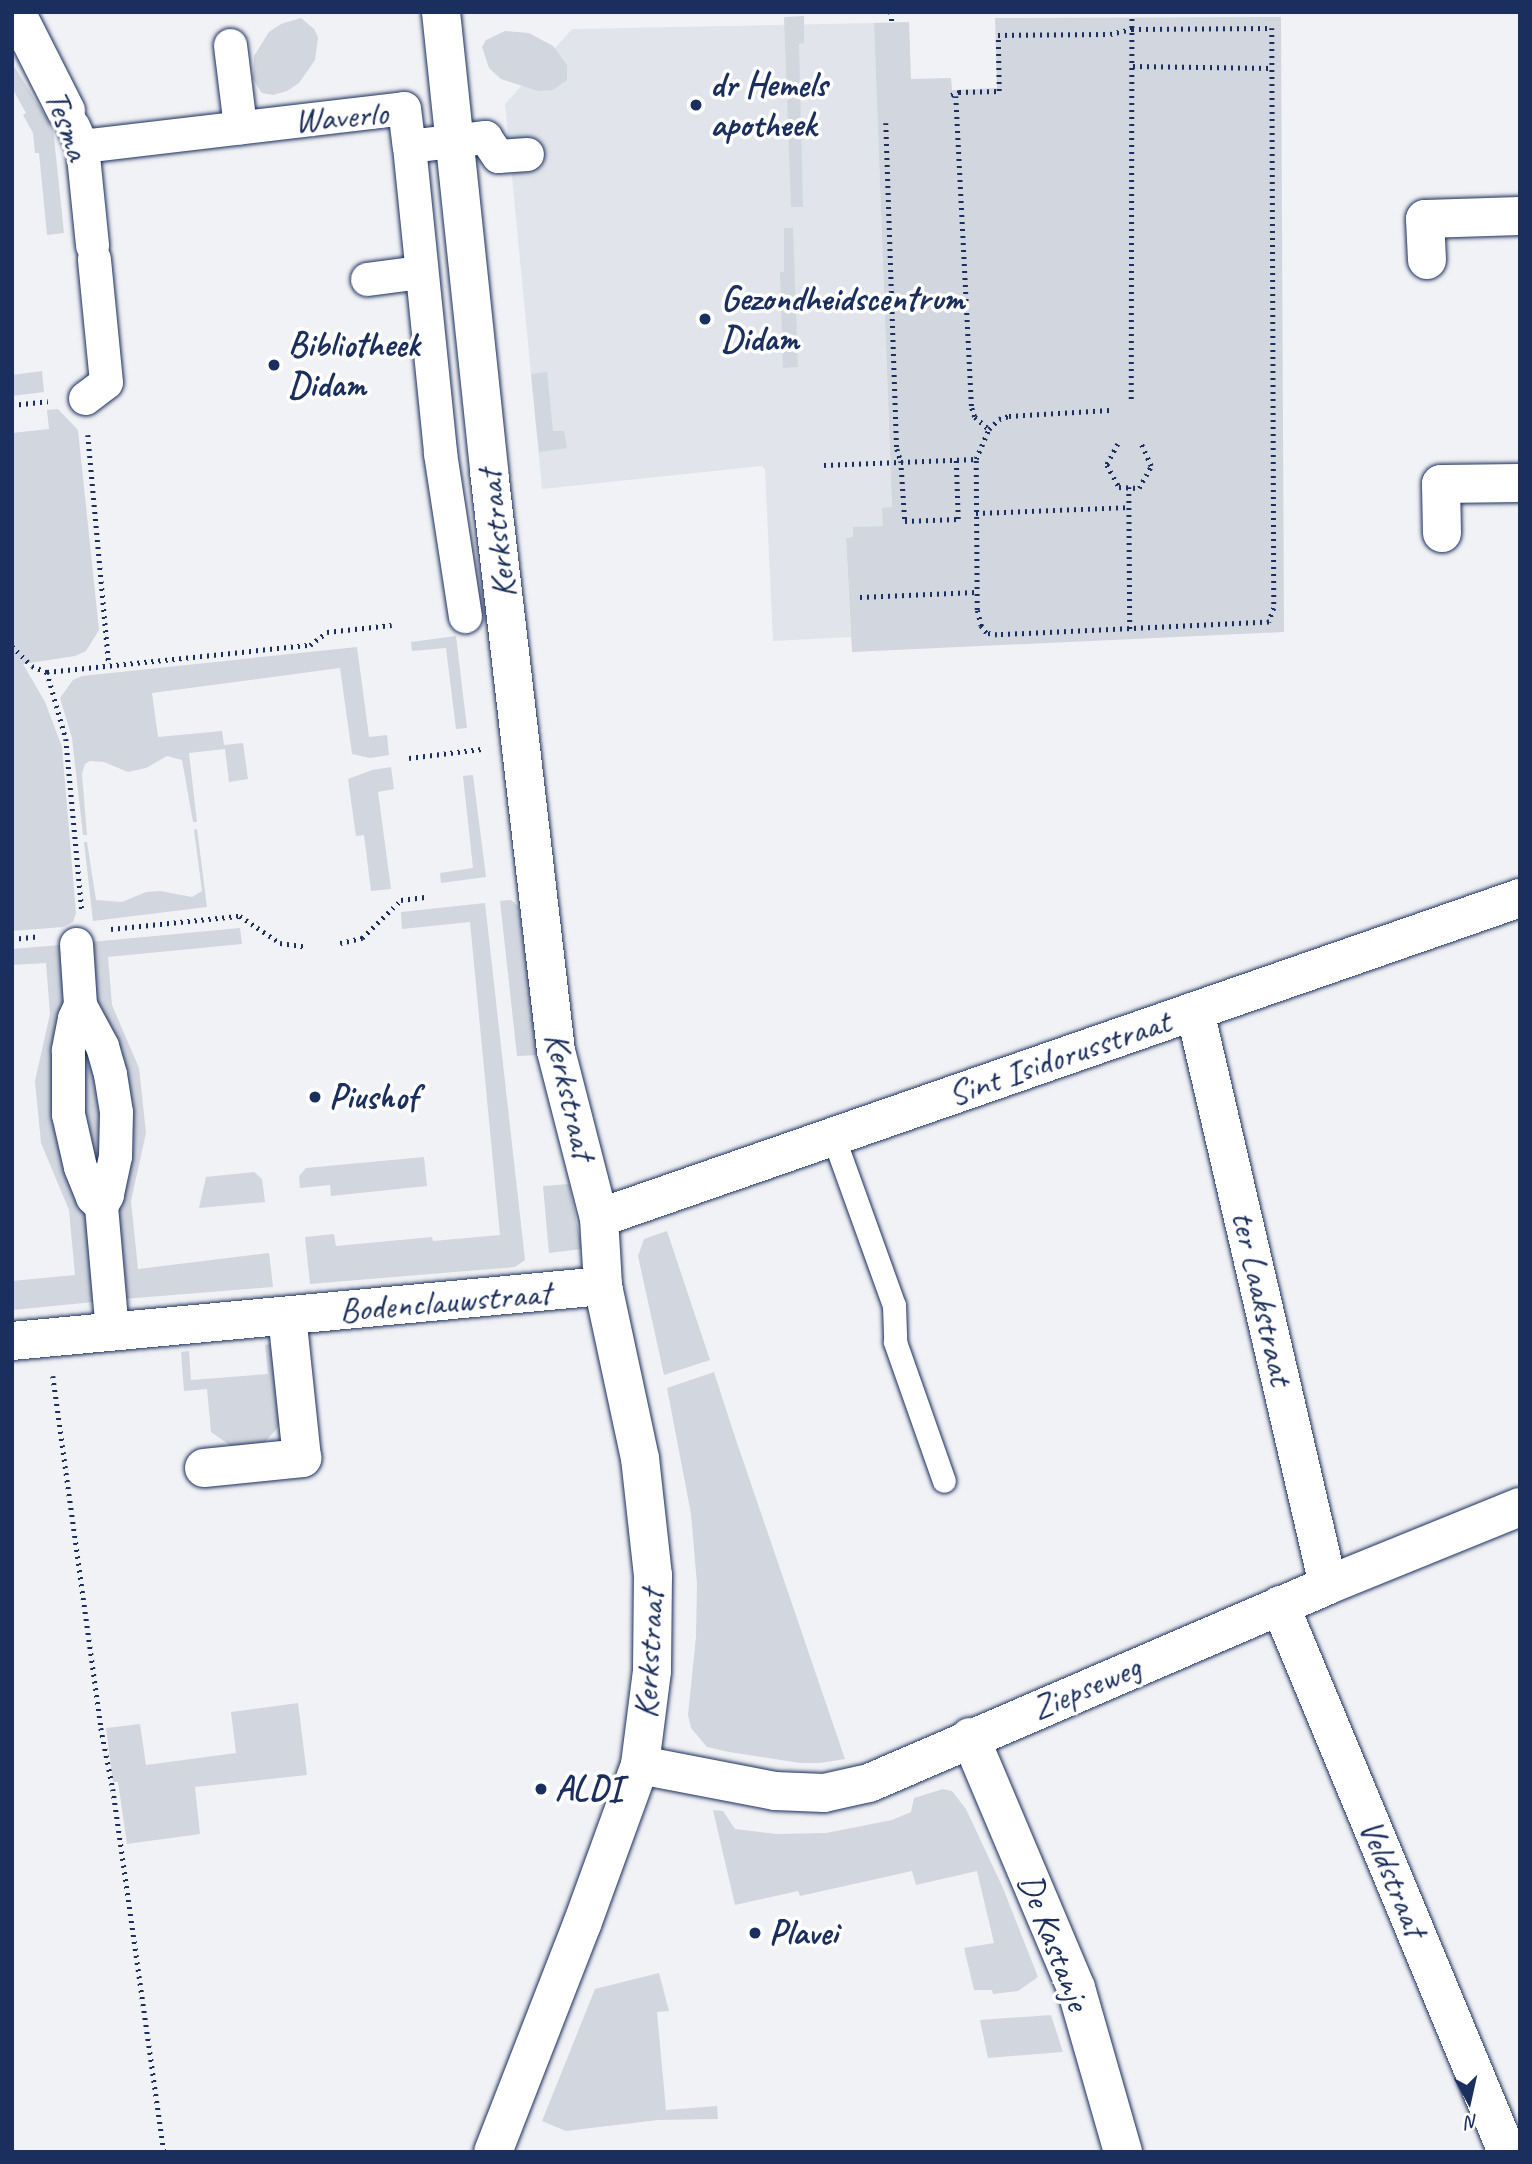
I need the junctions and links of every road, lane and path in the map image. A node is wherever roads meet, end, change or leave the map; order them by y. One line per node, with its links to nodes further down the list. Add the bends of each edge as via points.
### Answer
1 (16, 12): 10 (street, Tesma)
2 (441, 12): 13 (street, Kerkstraat)
3 (891, 12): 5 (path)
4 (1132, 12): 6 (path)
5 (892, 22)
6 (1132, 29): 8 (path); 9 (path, via 1272,27); 24 (path, via 1110,34 998,35 999,91 953,96 972,408 975,418)
7 (230, 45): 12 (street)
8 (1132, 66): 9 (path); 22 (path)
9 (1272, 68): 40 (path, via 1273,617 1259,624)
10 (66, 111): 14 (street, Tesma)
11 (886, 123): 29 (path)
12 (240, 127): 14 (street, Waverlo); 15 (street, Waverlo, via 404,108)
13 (453, 140): 15 (street, Waverlo); 16 (street, Waverlo, via 485,137 498,156); 44 (street, Kerkstraat)
14 (82, 146): 21 (street, Tesma, via 106,382)
15 (409, 146): 19 (street)
16 (527, 154)
17 (1520, 216): 18 (street, via 1425,219)
18 (1427, 260)
19 (420, 272): 20 (street); 38 (street, via 440,453)
20 (367, 278)
21 (85, 398): 42 (path)
22 (1131, 399)
23 (1110, 410): 24 (path, via 1009,416)
24 (989, 429): 27 (path)
25 (1118, 444): 32 (path, via 1107,465 1119,487)
26 (1141, 444): 32 (path, via 1152,466 1139,488)
27 (976, 459): 28 (path); 34 (path)
28 (957, 460): 29 (path); 29 (path, via 958,519 905,520)
29 (901, 461): 30 (path)
30 (824, 465)
31 (1520, 483): 35 (street, via 1441,484)
32 (1129, 487): 33 (path)
33 (1129, 508): 34 (path); 40 (path)
34 (976, 513): 36 (path)
35 (1442, 533)
36 (976, 592): 37 (path); 40 (path, via 986,633)
37 (860, 597)
38 (465, 616)
39 (392, 625): 42 (path, via 327,632 310,645)
40 (1130, 630)
41 (12, 646): 43 (path, via 32,666)
42 (109, 664): 43 (path)
43 (47, 672): 48 (path, via 66,739)
44 (520, 744): 45 (path); 55 (street, Kerkstraat, via 556,1051)
45 (409, 758)
46 (427, 897): 49 (path, via 401,900 362,938)
47 (1520, 898): 52 (street, Sint Isidorusstraat)
48 (85, 930): 50 (path, via 240,916 280,943); 51 (street)
49 (340, 943)
50 (307, 947)
51 (80, 1004): 54 (street, via 68,1050 68,1114 80,1167 92,1197); 54 (street, via 102,1046 116,1112 115,1156)
52 (1195, 1011): 53 (street, Sint Isidorusstraat); 63 (street, ter Laakstraat)
53 (833, 1136): 55 (street, Sint Isidorusstraat); 61 (lane, via 894,1305 895,1342)
54 (101, 1206): 58 (street)
55 (599, 1218): 56 (street, Kerkstraat)
56 (603, 1286): 57 (street, Bodenclauwstraat); 66 (street, Kerkstraat, via 639,1458 653,1575 652,1671)
57 (287, 1316): 58 (street, Bodenclauwstraat); 60 (street, Bodenclauwstraat, via 302,1458)
58 (112, 1331): 59 (street, Bodenclauwstraat)
59 (30, 1339): 67 (path, via 113,1789)
60 (204, 1468)
61 (944, 1481)
62 (1520, 1507): 63 (street, Ziepseweg)
63 (1328, 1585): 64 (street, Ziepseweg)
64 (1280, 1605): 65 (street, Ziepseweg); 70 (street, Veldstraat)
65 (970, 1737): 66 (street, Ziepseweg, via 869,1783 824,1793 775,1791); 69 (street, De Kastanje, via 1076,1988)
66 (640, 1765): 68 (street, Kerkstraat)
67 (164, 2152)
68 (493, 2152)
69 (1123, 2152)
70 (1507, 2152)

